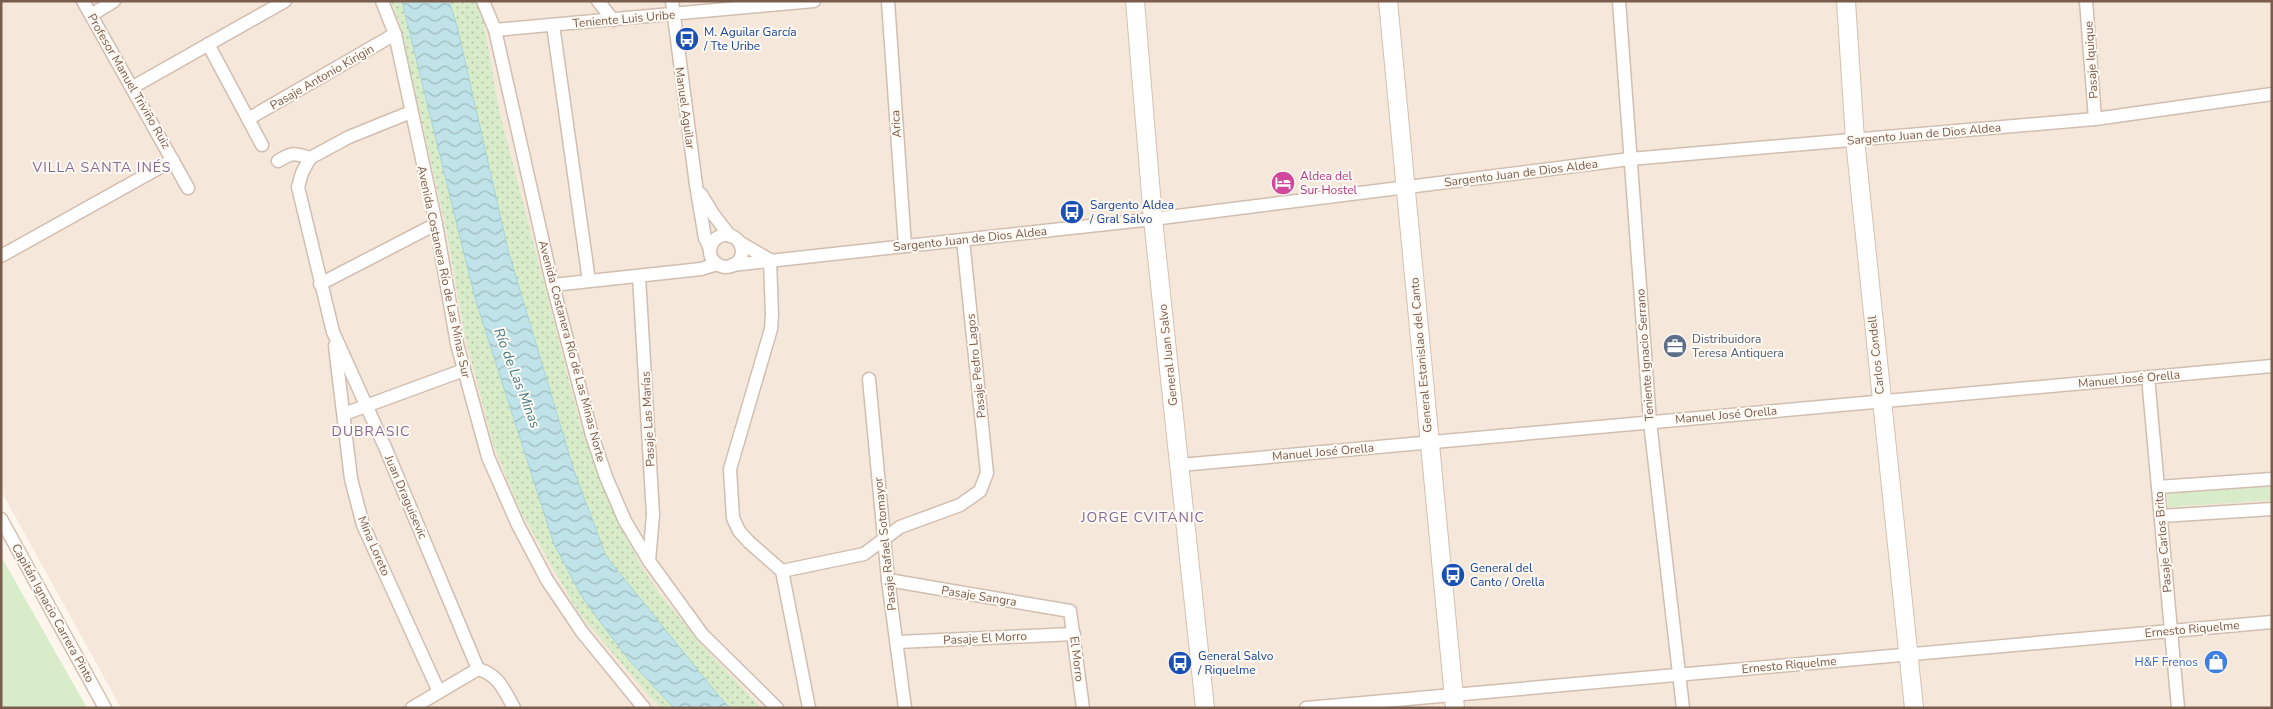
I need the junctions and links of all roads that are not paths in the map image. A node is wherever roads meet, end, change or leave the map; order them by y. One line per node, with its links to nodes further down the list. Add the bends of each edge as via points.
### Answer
1 (83, 1): 15 (street, Profesor Manuel Triviño Ruiz)
2 (114, 1): 15 (street)
3 (285, 1): 20 (street)
4 (382, 1): 19 (street, Avenida Costanera Río de Las Minas Sur)
5 (483, 1): 18 (street, Avenida Costanera Río de Las Minas Norte)
6 (598, 1): 16 (street)
7 (814, 1): 14 (street, Teniente Luis Uribe)
8 (888, 1): 39 (street, Arica)
9 (1135, 1): 35 (street, General Juan Salvo)
10 (1388, 1): 33 (street, General Estanislao del Canto)
11 (1619, 1): 29 (street, Teniente Ignacio Serrano)
12 (1846, 1): 26 (street, Carlos Condell)
13 (2086, 1): 25 (street, Pasaje Iquique)
14 (672, 8): 16 (street, Teniente Luis Uribe); 32 (street, Manuel Aguilar)
15 (91, 15): 21 (street, Profesor Manuel Triviño Ruiz)
16 (613, 20): 17 (street, Teniente Luis Uribe)
17 (553, 25): 18 (street, Teniente Luis Uribe); 46 (street)
18 (495, 30): 48 (street, Avenida Costanera Río de Las Minas Norte)
19 (395, 34): 23 (street, Avenida Costanera Río de Las Minas Sur); 24 (street, Pasaje Antonio Kirigin)
20 (208, 44): 21 (street); 24 (street)
21 (133, 87): 30 (street, Profesor Manuel Triviño Ruiz)
22 (2272, 94): 25 (street, Sargento Juan de Dios Aldea)
23 (411, 112): 28 (street, via 349,137); 36 (street, Avenida Costanera Río de Las Minas Sur)
24 (248, 119): 27 (street)
25 (2095, 119): 26 (street, Sargento Juan de Dios Aldea)
26 (1855, 140): 29 (street, Sargento Juan de Dios Aldea); 54 (street, Carlos Condell)
27 (262, 145)
28 (310, 158): 31 (street, via 295,153); 47 (street, Juan Draguisevic, via 298,187)
29 (1630, 159): 33 (street, Sargento Juan de Dios Aldea); 57 (street, Teniente Ignacio Serrano)
30 (173, 160): 34 (street, Profesor Manuel Triviño Ruiz); 41 (street)
31 (278, 161)
32 (696, 185): 37 (street, Manuel Aguilar, via 712,214); 40 (street, Manuel Aguilar, via 705,238)
33 (1406, 187): 35 (street, Sargento Juan de Dios Aldea); 58 (street, General Estanislao del Canto)
34 (188, 188)
35 (1153, 219): 38 (street, Sargento Juan de Dios Aldea); 59 (street, General Juan Salvo)
36 (436, 224): 47 (street); 51 (street, Avenida Costanera Río de Las Minas Sur)
37 (735, 239): 40 (street, via 725,235 715,240); 42 (street); 44 (street, via 741,247 740,258)
38 (963, 240): 39 (street, Sargento Juan de Dios Aldea); 65 (street, Pasaje Pedro Lagos, via 987,472 980,491 960,505 900,527)
39 (905, 246): 42 (street, Sargento Juan de Dios Aldea)
40 (710, 249): 43 (street)
41 (1, 256)
42 (770, 260): 44 (street, Sargento Juan de Dios Aldea); 67 (street, via 771,328 730,469 733,518 739,531)
43 (717, 264): 44 (street); 45 (street, via 701,269)
44 (732, 265)
45 (639, 276): 46 (street); 66 (street, Pasaje Las Marías, via 653,515)
46 (589, 281): 48 (street)
47 (320, 284): 49 (street, Juan Draguisevic)
48 (553, 285): 66 (street, Avenida Costanera Río de Las Minas Norte, via 606,478 625,521)
49 (333, 332): 55 (street, Juan Draguisevic); 56 (street, Mina Loreto)
50 (2272, 366): 52 (street, Manuel José Orella)
51 (464, 370): 55 (street); 82 (street, Avenida Costanera Río de Las Minas Sur, via 488,457 547,580 582,632)
52 (2148, 377): 54 (street, Manuel José Orella); 61 (street, Pasaje Carlos Brito)
53 (869, 379): 65 (street, Pasaje Rafael Sotomayor)
54 (1881, 401): 57 (street, Manuel José Orella); 74 (street, Carlos Condell)
55 (366, 406): 56 (street); 75 (street, Juan Draguisevic)
56 (344, 414): 77 (street, Mina Loreto, via 351,479 363,525)
57 (1650, 422): 58 (street, Manuel José Orella); 76 (street, Teniente Ignacio Serrano)
58 (1429, 443): 59 (street, Manuel José Orella); 78 (street, General Estanislao del Canto)
59 (1180, 465): 88 (street, General Juan Salvo)
60 (2272, 479): 61 (street)
61 (2158, 487): 63 (street, Pasaje Carlos Brito)
62 (2272, 509): 63 (street)
63 (2161, 516): 71 (street, Pasaje Carlos Brito)
64 (1, 519): 79 (street, Capitán Ignacio Carrera Pinto)
65 (884, 541): 67 (street, via 864,554); 68 (street, Pasaje Rafael Sotomayor)
66 (649, 561): 83 (street, Avenida Costanera Río de Las Minas Norte, via 702,634)
67 (782, 571): 84 (street)
68 (888, 580): 69 (street, Pasaje Sangra); 73 (street, Pasaje Rafael Sotomayor)
69 (1070, 611): 72 (street, El Morro)
70 (2272, 622): 71 (street, Ernesto Riquelme)
71 (2171, 631): 74 (street, Ernesto Riquelme); 92 (street, Pasaje Carlos Brito)
72 (1074, 634): 73 (street, Pasaje El Morro); 86 (street, El Morro)
73 (897, 642): 85 (street, Pasaje Rafael Sotomayor)
74 (1908, 654): 76 (street, Ernesto Riquelme); 91 (street, Carlos Condell)
75 (478, 669): 77 (street); 81 (street, via 498,679)
76 (1680, 674): 78 (street, Ernesto Riquelme); 90 (street, Teniente Ignacio Serrano)
77 (439, 692): 80 (street)
78 (1455, 701): 89 (street, Ernesto Riquelme)
79 (105, 708)
80 (412, 708)
81 (514, 708)
82 (644, 708)
83 (777, 708)
84 (809, 708)
85 (905, 708)
86 (1083, 708)
87 (1200, 708): 88 (street)
88 (1205, 708)
89 (1306, 708)
90 (1683, 708)
91 (1914, 708)
92 (2178, 708)

